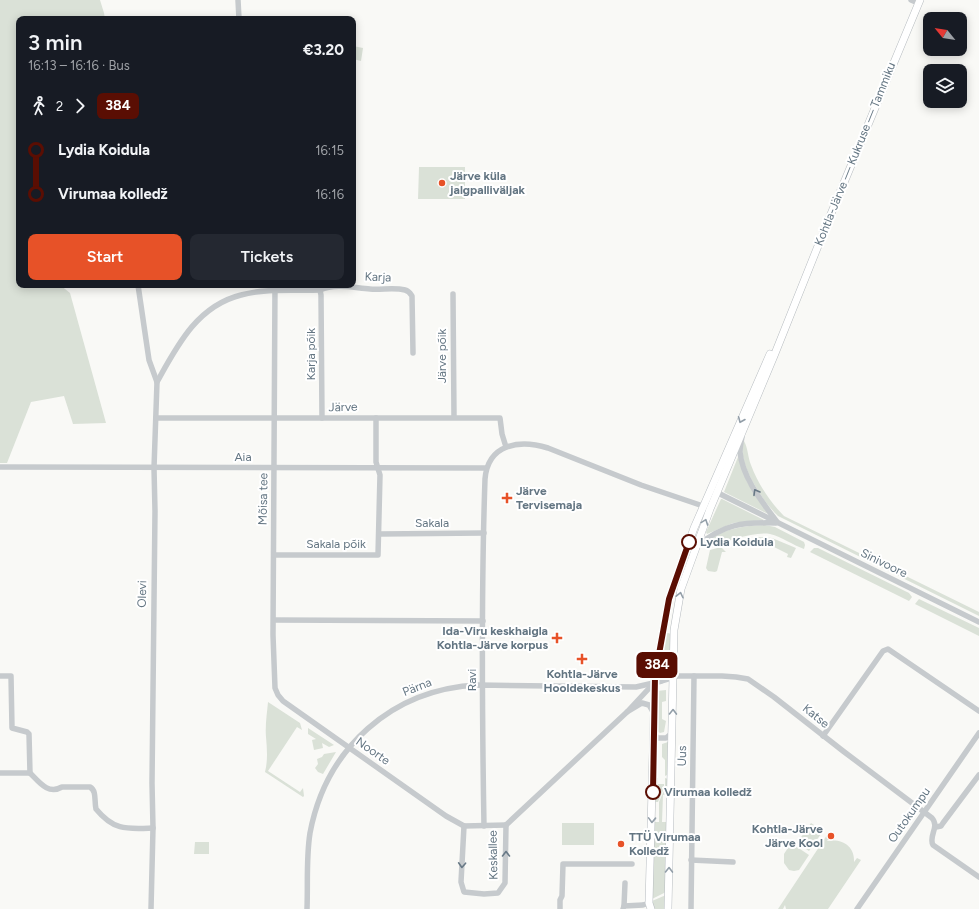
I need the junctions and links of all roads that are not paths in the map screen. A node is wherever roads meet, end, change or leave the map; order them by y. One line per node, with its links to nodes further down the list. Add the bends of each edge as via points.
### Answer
1 (238, 0): 4 (street)
2 (911, 0): 3 (street)
3 (919, 2): 11 (main road, Kohtla-Järve — Kukruse — Tammiku)
4 (239, 16)
5 (356, 287): 12 (street, Karja, via 410,292 413,305)
6 (138, 288): 13 (street, Olevi, via 149,360)
7 (275, 288): 9 (street, Karja); 13 (street, Karja, via 240,295 208,310 182,338); 18 (street, Mõisa tee)
8 (324, 288): 9 (street, Karja)
9 (320, 290): 16 (street, Karja põik)
10 (453, 294): 14 (street, Järve põik)
11 (792, 308): 19 (main road, Kohtla-Järve — Kukruse — Tammiku); 26 (main road, Kohtla-Järve — Kukruse — Tammiku, one-way to 26, via 719,470)
12 (413, 353)
13 (156, 382): 15 (street, Olevi)
14 (454, 417): 17 (street, Järve); 20 (street, Järve, via 500,418)
15 (156, 418): 18 (street, Järve); 24 (street, Olevi)
16 (322, 418): 17 (street, Järve); 18 (street, Järve)
17 (376, 418): 23 (street, via 375,456)
18 (274, 419): 25 (street, Mõisa tee)
19 (743, 433): 26 (main road, Kohtla-Järve — Kukruse — Tammiku, via 722,482); 28 (street, Sinivoore, one-way to 19, via 756,493 747,474 740,451)
20 (506, 447): 21 (street, via 495,455); 27 (street, via 530,444 543,447)
21 (487, 466): 23 (street, Aia); 29 (street, Ravi)
22 (0, 467): 24 (street, Aia)
23 (378, 467): 25 (street, Aia); 30 (street)
24 (154, 468): 25 (street, Aia); 58 (street, Olevi)
25 (275, 468): 32 (street, Mõisa tee)
26 (714, 491): 27 (main road); 28 (street, Sinivoore)
27 (707, 508): 31 (main road, one-way to 27); 39 (main road, via 694,528 669,599)
28 (779, 523): 31 (street, Sinivoore, via 736,525 714,534); 35 (street, Sinivoore)
29 (484, 533): 30 (street, Sakala); 34 (street, Ravi)
30 (380, 534): 32 (street, Sakala põik, via 378,555)
31 (696, 547): 37 (main road, one-way to 31, via 674,630 678,600)
32 (274, 555): 33 (street, Mõisa tee)
33 (274, 620): 34 (street); 41 (street, Mõisa tee)
34 (483, 621): 40 (street, Ravi)
35 (979, 622)
36 (0, 676): 50 (street, via 11,676 12,728 29,734)
37 (676, 676): 38 (street, Katse); 39 (street, Pärna); 45 (main road, one-way to 37)
38 (694, 676): 48 (street, Katse, via 736,677 748,680); 59 (street, Uus)
39 (655, 683): 40 (street, Pärna, via 636,687); 43 (street); 44 (main road)
40 (483, 685): 49 (street, Pärna, via 437,691 392,710); 55 (street, Ravi)
41 (275, 688): 49 (street, Noorte, via 283,701)
42 (979, 711): 48 (street, via 886,649)
43 (627, 712): 44 (street, via 645,703 652,708); 56 (street)
44 (654, 720): 47 (main road)
45 (672, 733): 47 (street, via 666,738); 69 (main road, one-way to 45)
46 (979, 733): 53 (street, Outokumpu)
47 (654, 735): 65 (main road, one-way to 65)
48 (823, 736): 53 (street, Katse)
49 (348, 748): 54 (street, Noorte); 67 (street, Pärna, via 327,782 316,808 308,850)
50 (30, 772): 51 (street); 58 (street, via 46,788 88,786 93,789 96,809 122,828)
51 (0, 773)
52 (979, 775): 57 (street, via 941,826)
53 (924, 812): 57 (street, Katse, via 934,820); 71 (street, Outokumpu)
54 (464, 826): 55 (street, Keskallee); 56 (street, Keskallee, one-way to 56, via 461,882 464,892 484,894 498,893 505,883)
55 (484, 826): 56 (street, Keskallee)
56 (506, 826)
57 (936, 827): 62 (street, via 931,842 933,845)
58 (153, 828): 66 (street, Olevi)
59 (691, 860): 60 (street); 70 (street, Uus)
60 (733, 862)
61 (632, 864): 68 (street, via 563,864)
62 (979, 877)
63 (625, 883): 64 (street)
64 (624, 907): 65 (street)
65 (650, 907)
66 (151, 908)
67 (307, 909)
68 (560, 909)
69 (668, 909)
70 (691, 909)
71 (857, 909)

